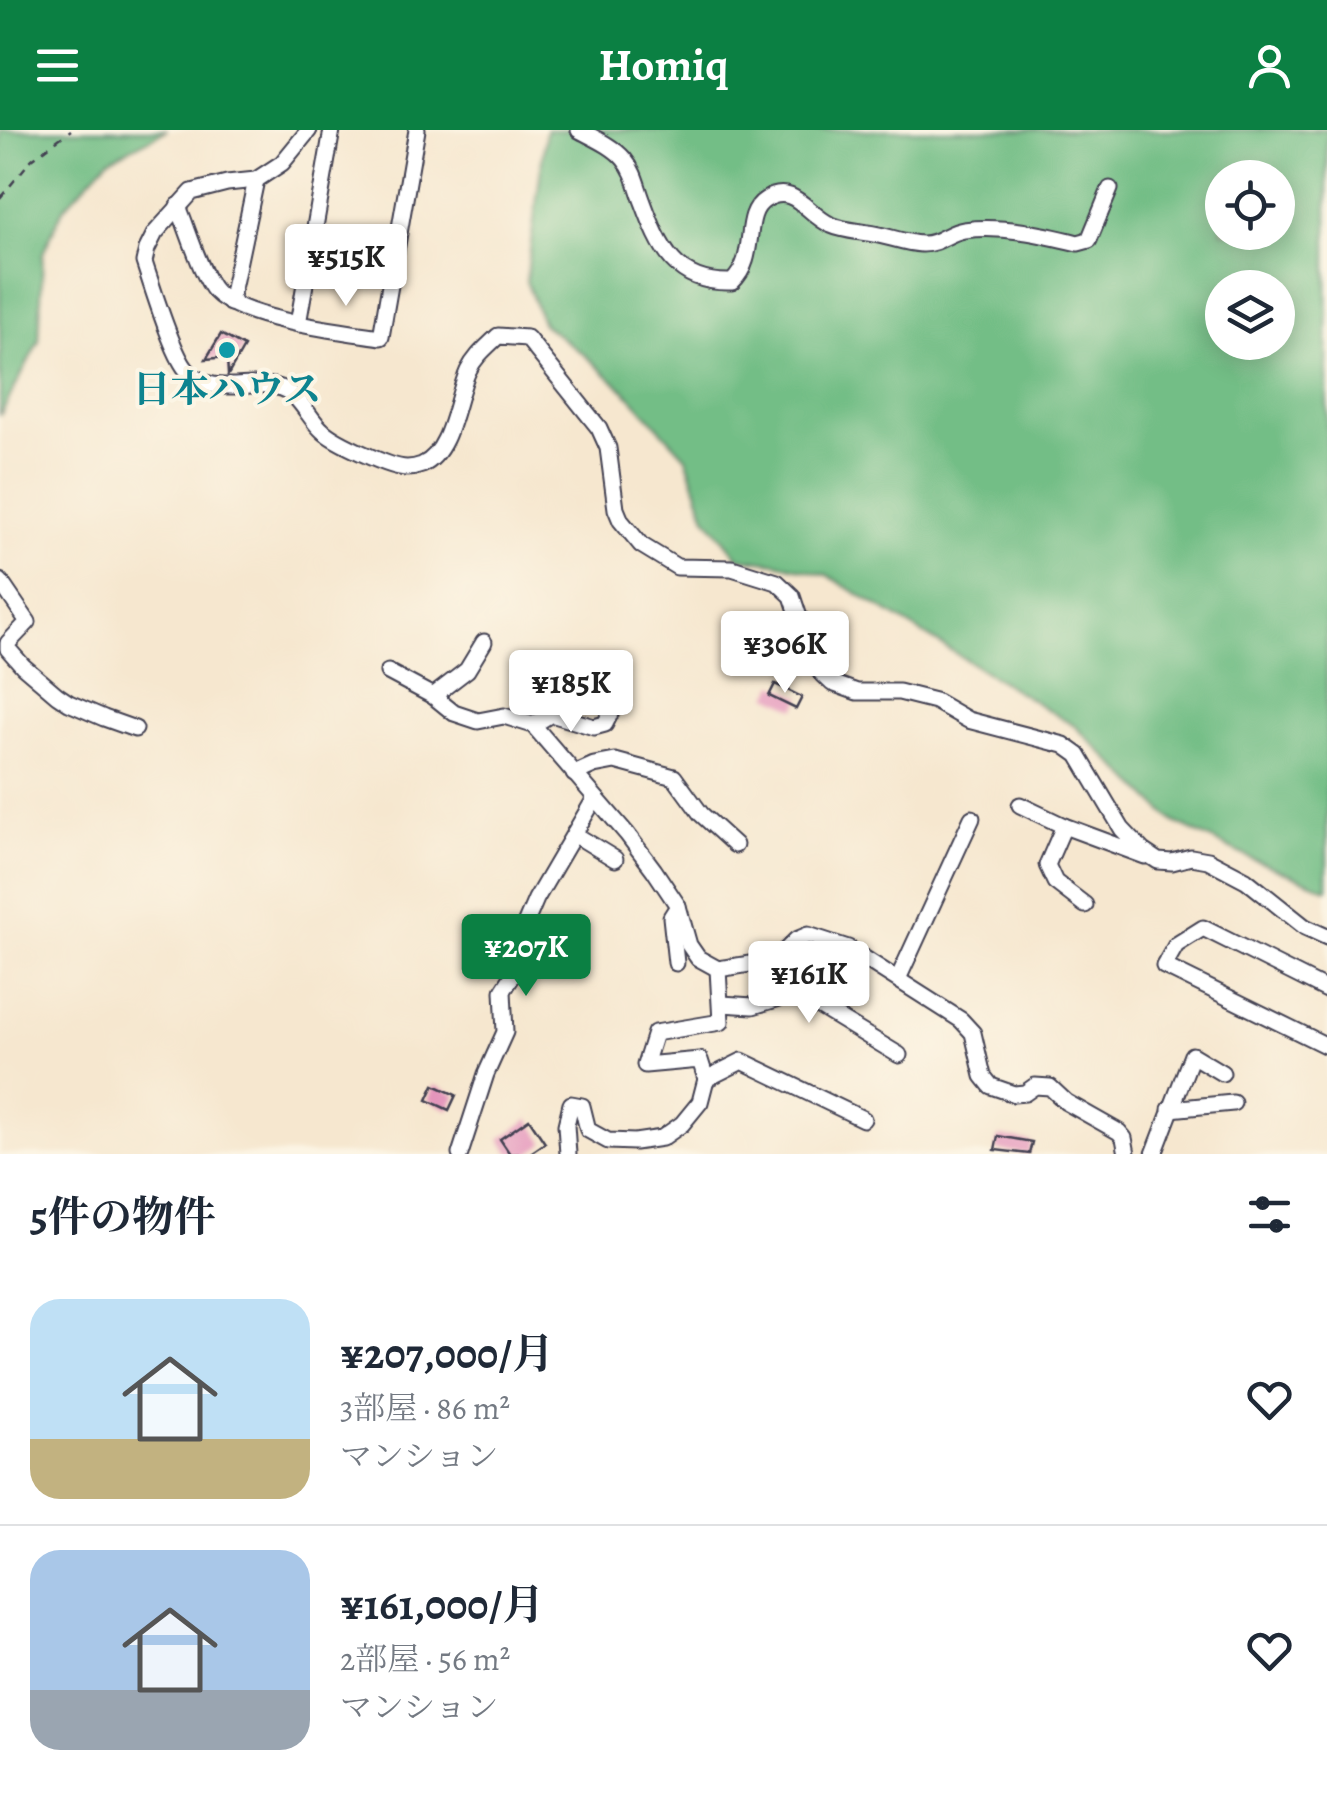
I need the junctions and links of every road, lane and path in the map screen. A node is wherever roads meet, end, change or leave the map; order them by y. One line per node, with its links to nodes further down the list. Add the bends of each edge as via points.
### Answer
1 (71, 130): 8 (path, via 32,159)
2 (309, 130): 6 (street, via 282,163)
3 (332, 130): 11 (street)
4 (416, 130): 11 (street, via 380,337)
5 (578, 130): 7 (street, via 624,159 666,255 681,270 718,282 732,282 741,273 752,221 768,197 798,198 827,224 918,244 963,230 1012,230 1078,243 1089,240)
6 (256, 180): 9 (street, via 192,192); 10 (street)
7 (1110, 190)
8 (0, 198)
9 (178, 206): 10 (street, via 213,290); 27 (street, via 155,233 144,262 184,368 194,377 224,388 280,387 334,440 406,468 436,454 476,357 498,336 527,338 599,428 616,509 641,545 677,567 732,568 777,582 792,596 804,656 832,683 935,701 968,720 1064,744 1078,755 1122,829)
10 (230, 303): 11 (street)
11 (298, 324)
12 (0, 582): 18 (street, via 28,622 8,643 23,666 69,703)
13 (484, 642): 15 (street, via 467,670)
14 (388, 672): 15 (street)
15 (433, 696): 17 (street, via 478,721 504,716)
16 (618, 698): 17 (street, via 605,724 551,714)
17 (534, 725): 19 (street)
18 (136, 729)
19 (574, 774): 20 (street); 25 (street, via 615,761 674,777)
20 (595, 798): 24 (street); 29 (street)
21 (1020, 805): 23 (street)
22 (972, 818): 33 (street)
23 (1064, 826): 27 (street); 28 (street, via 1047,864 1055,882)
24 (574, 834): 26 (street); 43 (street, via 521,934 503,991 504,1032)
25 (735, 845)
26 (616, 859)
27 (1158, 860): 30 (street, via 1208,860)
28 (1086, 905)
29 (678, 906): 31 (street, via 671,917); 32 (street, via 688,946)
30 (1327, 937)
31 (676, 962)
32 (718, 970): 33 (street, via 776,960 808,935 848,948); 35 (street)
33 (898, 979): 45 (street, via 973,1033 991,1086 1014,1094 1050,1088 1119,1132)
34 (1327, 990): 36 (street, via 1202,928 1176,945 1164,966)
35 (722, 1004): 37 (street, via 753,1006 797,993); 39 (street, via 722,1022 654,1034 645,1065 700,1060)
36 (1327, 1046)
37 (899, 1055)
38 (1222, 1073): 41 (street, via 1192,1055)
39 (706, 1079): 42 (street, via 742,1061); 44 (street, via 700,1102 662,1138 608,1141 588,1130 582,1106 571,1104)
40 (1233, 1103): 41 (street)
41 (1170, 1109): 46 (street)
42 (863, 1119)
43 (460, 1154)
44 (568, 1154)
45 (1127, 1154)
46 (1154, 1154)

